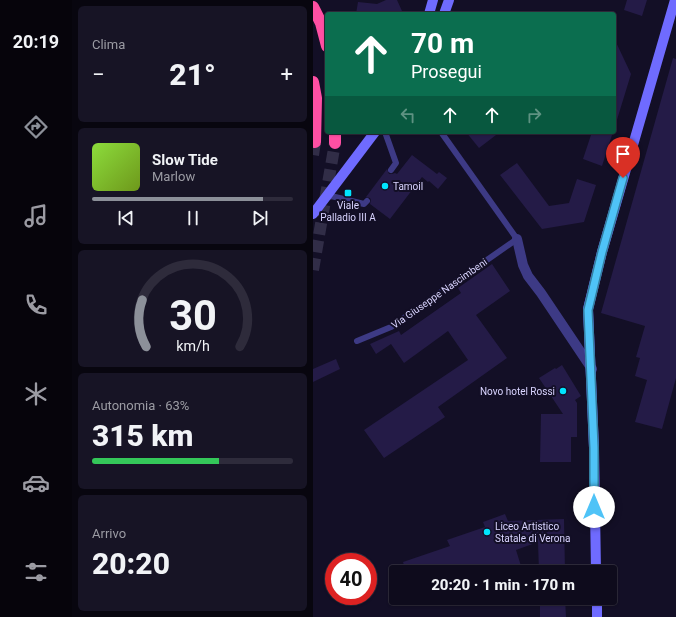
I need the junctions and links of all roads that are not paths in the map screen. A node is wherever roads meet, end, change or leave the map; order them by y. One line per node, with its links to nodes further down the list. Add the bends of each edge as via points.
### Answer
1 (433, 0): 5 (street)
2 (449, 0): 6 (street)
3 (675, 0): 19 (street, via 592,291 588,310)
4 (313, 8): 7 (highway)
5 (430, 12)
6 (445, 12)
7 (325, 38)
8 (313, 82): 12 (highway, via 316,98)
9 (373, 134): 14 (street)
10 (386, 134): 13 (lane, via 396,163)
11 (442, 134): 17 (lane)
12 (315, 142)
13 (391, 170)
14 (327, 195): 15 (lane, via 364,204); 16 (street)
15 (367, 201)
16 (313, 214)
17 (517, 239): 18 (lane, Via Giuseppe Nascimbeni, via 391,327); 19 (street, via 527,276)
18 (357, 341)
19 (592, 369): 20 (street)
20 (596, 565)
21 (597, 605): 22 (street)
22 (597, 617)

